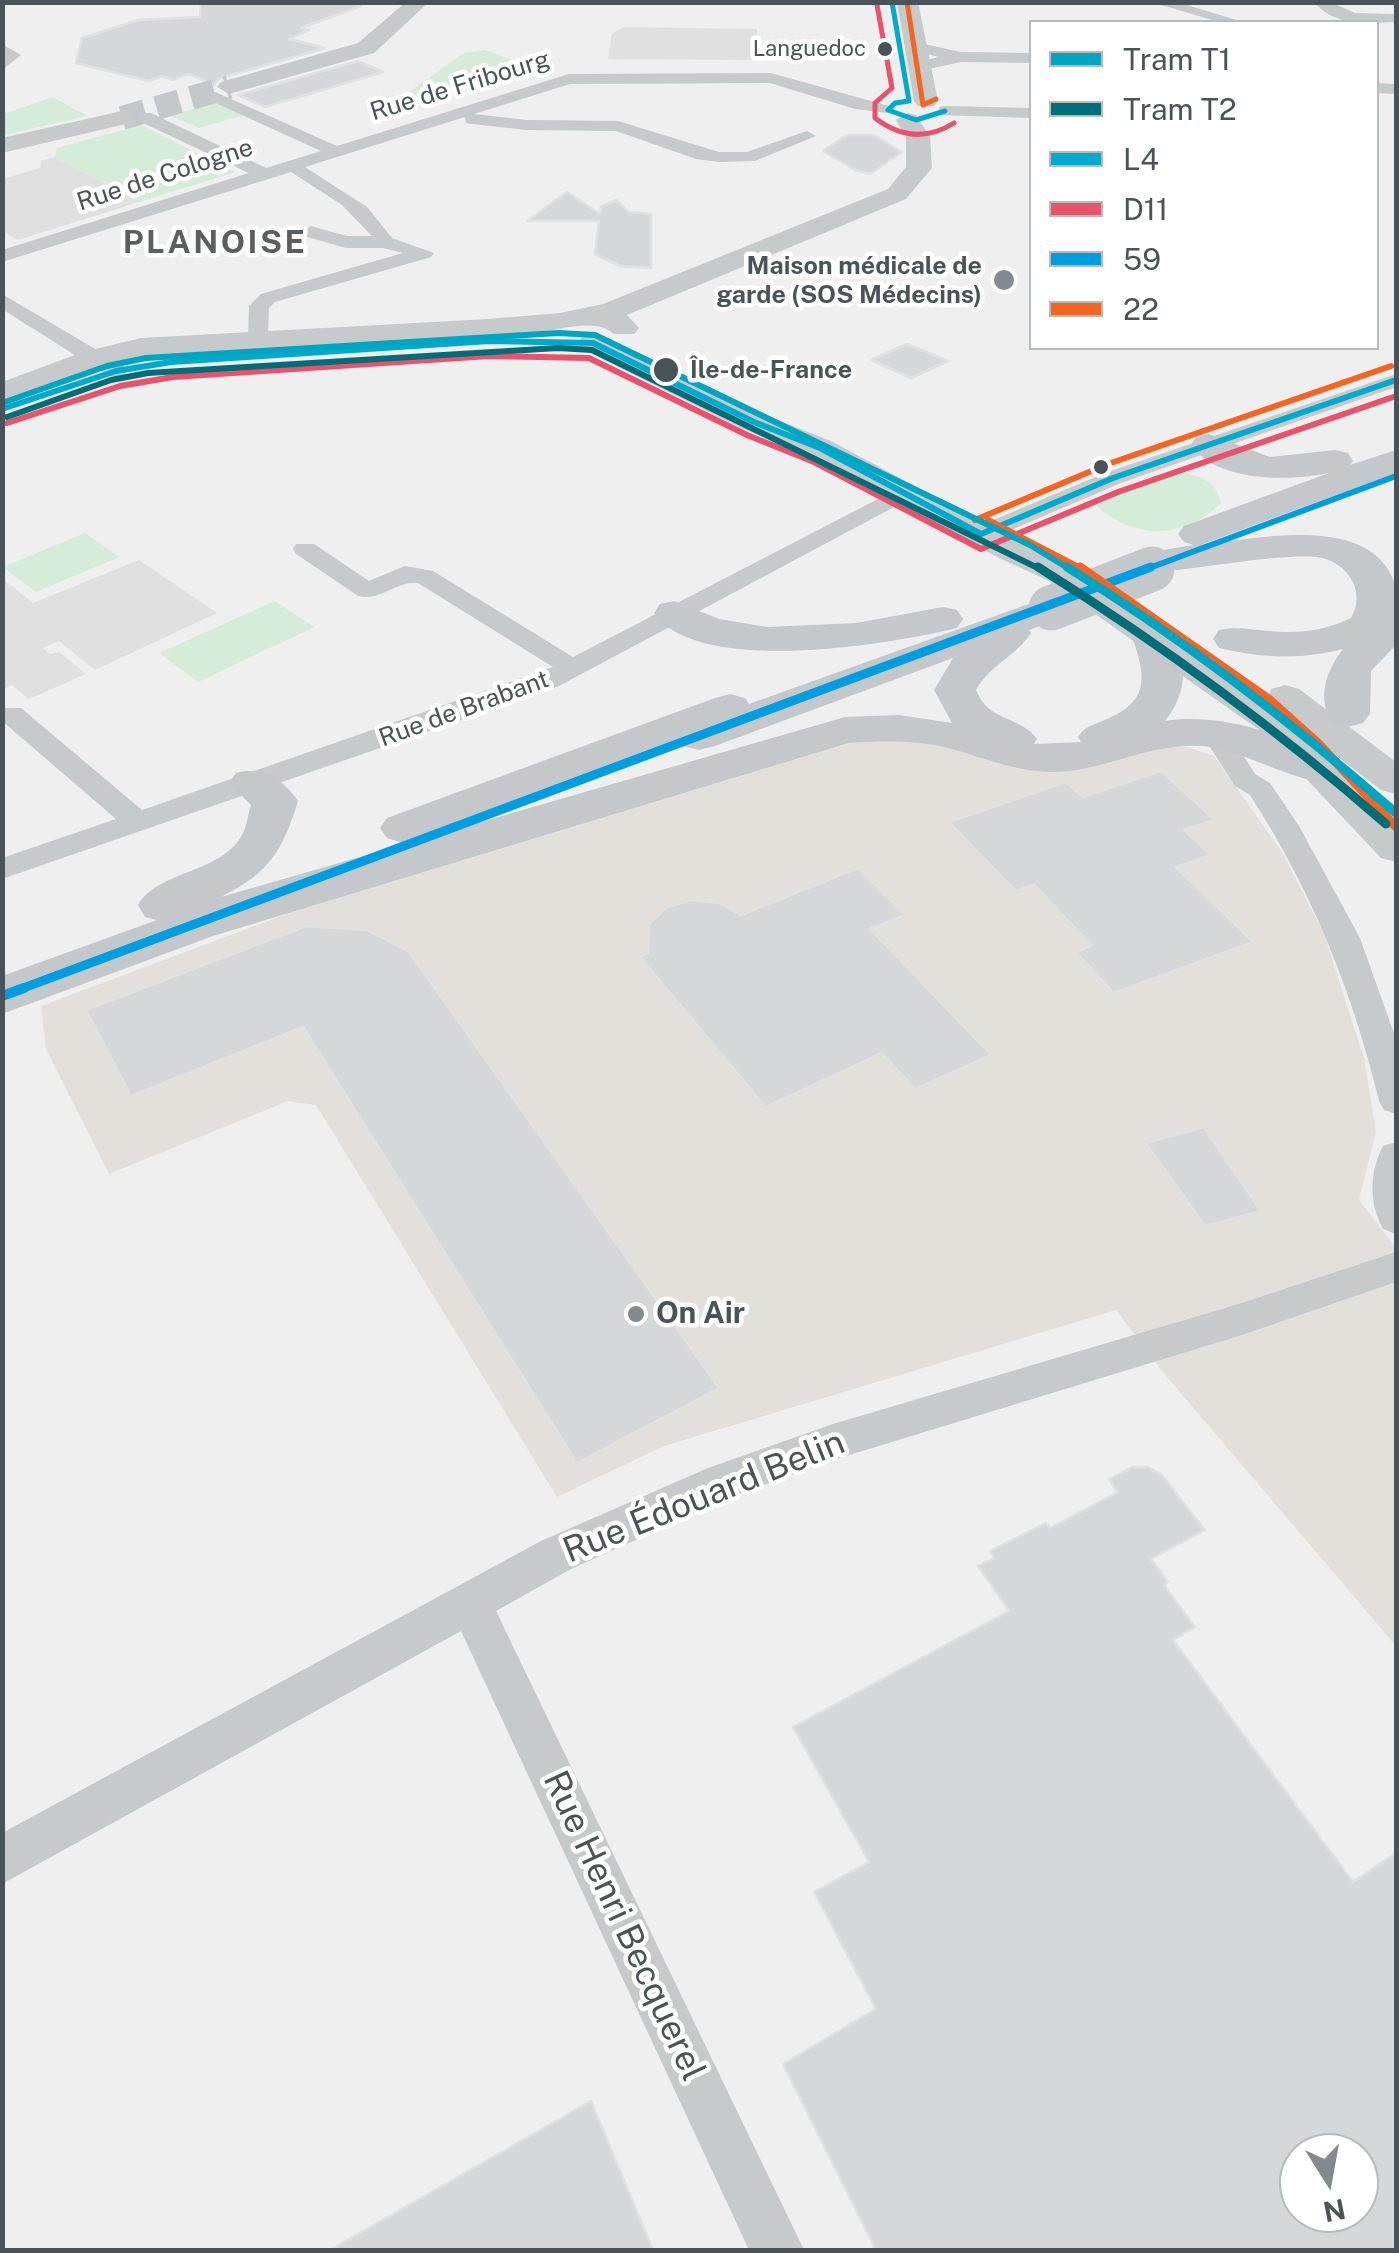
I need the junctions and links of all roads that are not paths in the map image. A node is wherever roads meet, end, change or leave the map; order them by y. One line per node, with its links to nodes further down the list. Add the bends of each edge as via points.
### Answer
1 (390, 2): 12 (street, via 360,42)
2 (419, 2): 12 (street, via 366,48)
3 (892, 2): 15 (street)
4 (907, 2): 10 (street)
5 (1158, 2): 8 (street)
6 (1321, 2): 7 (street, via 1340,16)
7 (1396, 18)
8 (1226, 20)
9 (2, 49): 13 (street, via 13,55)
10 (917, 57): 11 (street); 15 (street)
11 (1029, 58)
12 (319, 62): 14 (street)
13 (2, 65)
14 (222, 92): 21 (street)
15 (918, 110): 16 (street, Rue de Fribourg); 21 (street, Rue de Fribourg, via 856,104 771,78 569,78); 28 (street, via 929,127 935,170 919,192); 29 (street, via 919,168 897,194)
16 (1029, 113)
17 (133, 118): 20 (street); 23 (street)
18 (472, 118): 19 (street, via 618,126 719,157 748,156)
19 (806, 136)
20 (2, 145)
21 (340, 150): 23 (street, Rue de Cologne)
22 (298, 171): 25 (street, via 378,225)
23 (263, 173): 26 (street, Rue de Cologne)
24 (310, 232): 25 (street, via 346,242)
25 (384, 242): 30 (street, via 424,252 268,298 258,306)
26 (2, 256)
27 (2, 300): 31 (street)
28 (622, 325): 29 (street, via 616,338); 40 (street, via 840,438)
29 (578, 330): 31 (street); 39 (street)
30 (258, 335)
31 (105, 364): 33 (street); 34 (street)
32 (1396, 380): 35 (street)
33 (2, 392)
34 (2, 409)
35 (1198, 449): 36 (main road, via 1280,471); 40 (street); 41 (main road, via 1242,490 1238,504)
36 (1396, 450)
37 (1396, 461): 41 (main road)
38 (1396, 476): 44 (main road)
39 (902, 494): 42 (street); 46 (street, Rue de Brabant)
40 (1020, 516): 42 (street); 48 (street)
41 (1207, 531): 44 (main road)
42 (981, 534): 48 (street)
43 (305, 550): 50 (street, via 368,590 405,574 424,576)
44 (1154, 561): 45 (main road, bridge); 49 (main road, via 1319,545 1379,567 1394,590 1384,613 1342,636 1298,645)
45 (1036, 604): 46 (main road, via 818,640 732,635); 48 (main road, via 969,665 956,690 979,725 1025,742 1078,742 1141,718 1155,706 1167,678); 60 (main road); 61 (main road)
46 (674, 613): 50 (street, Rue de Brabant)
47 (1396, 626): 52 (main road, via 1356,657 1345,686)
48 (1170, 632): 49 (street); 54 (street); 55 (street, via 1308,713)
49 (1234, 639)
50 (574, 668): 56 (street, Rue de Brabant)
51 (11, 714): 57 (street)
52 (1348, 714): 55 (street)
53 (1217, 736): 54 (main road, via 1274,748); 60 (main road, via 1164,734 1094,754 1047,758 929,731 846,730); 62 (street, via 1245,780 1260,788 1328,896 1362,981)
54 (1324, 771): 58 (street)
55 (1396, 778)
56 (252, 783): 57 (street, Rue de Brabant); 61 (main road, via 274,802 266,836 252,854 216,880)
57 (138, 822): 59 (street, Rue de Brabant)
58 (1396, 848)
59 (2, 869)
60 (200, 922): 61 (main road)
61 (7, 981)
62 (1396, 1101)
63 (1396, 1156): 64 (street, via 1389,1198)
64 (1396, 1219)
65 (1396, 1267): 66 (street, Rue Édouard Belin, via 723,1481 556,1555)
66 (470, 1602): 67 (street, Rue Édouard Belin); 68 (street, Rue Henri Becquerel)
67 (2, 1860)
68 (777, 2250)

